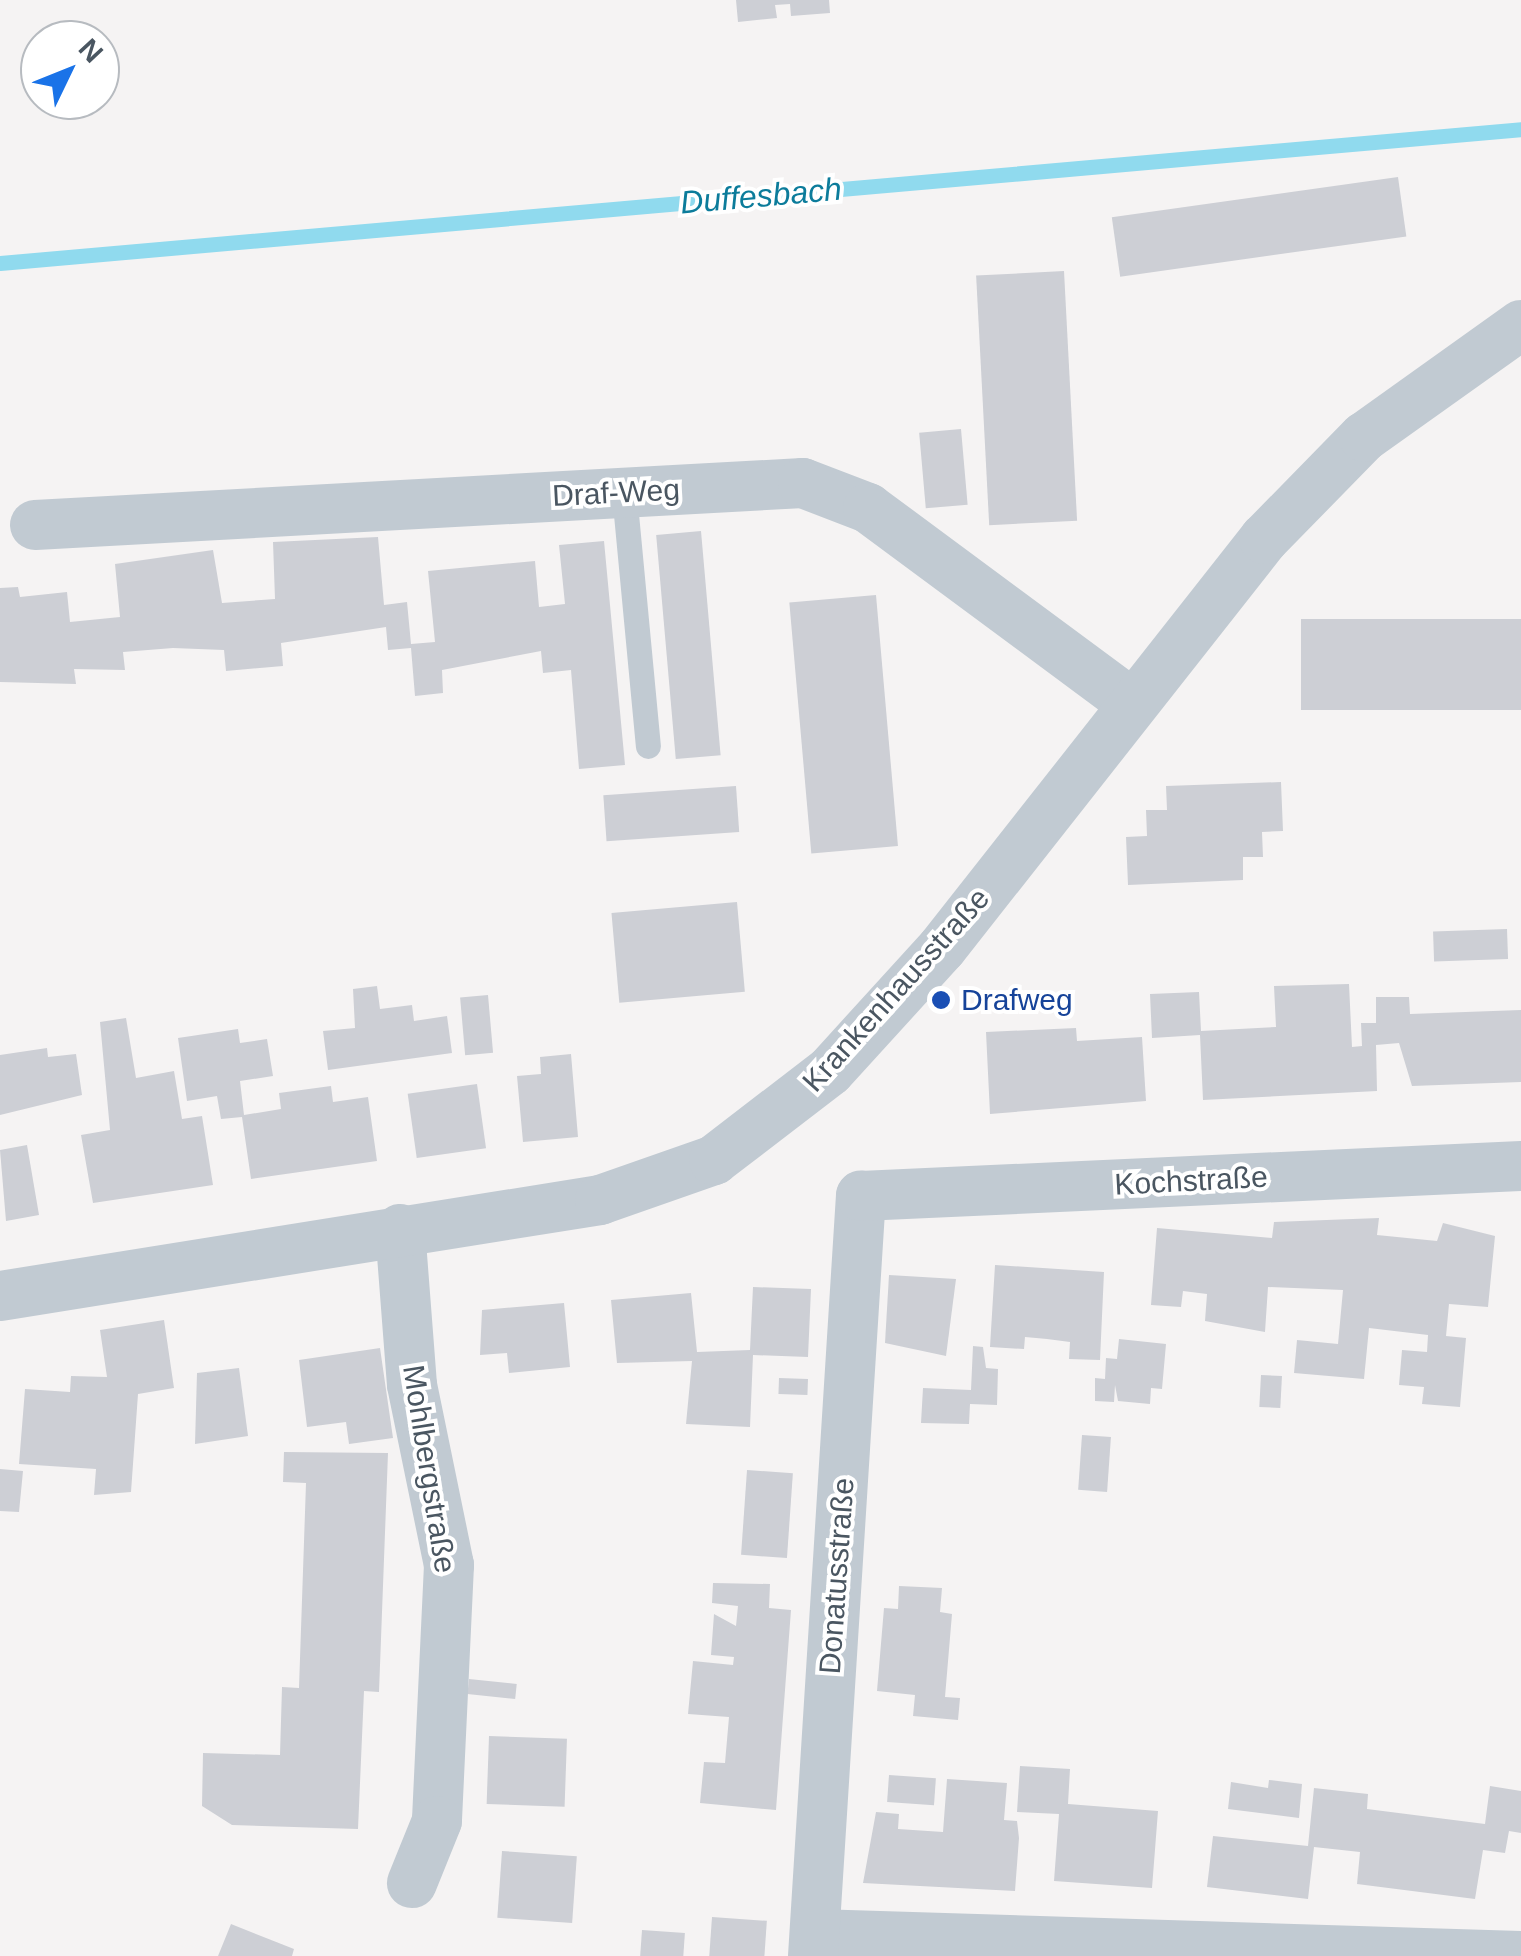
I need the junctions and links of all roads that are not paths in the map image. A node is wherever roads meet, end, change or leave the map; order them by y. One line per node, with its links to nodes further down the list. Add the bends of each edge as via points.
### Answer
1 (1521, 325): 4 (street, Krankenhausstraße, via 1364,436 1264,539)
2 (624, 493): 3 (street, Draf-Weg); 4 (street, Draf-Weg, via 803,482 868,508); 5 (lane)
3 (35, 525)
4 (1129, 701): 8 (street, Krankenhausstraße, via 930,961 830,1071 714,1160 600,1200)
5 (648, 746)
6 (1521, 1166): 7 (street, Kochstraße)
7 (861, 1196): 11 (street, Donatusstraße)
8 (400, 1229): 9 (street, Krankenhausstraße); 10 (street, Mohlbergstraße, via 412,1385 449,1564 437,1821)
9 (0, 1296)
10 (412, 1883)
11 (814, 1945): 12 (street)
12 (1521, 1956)

